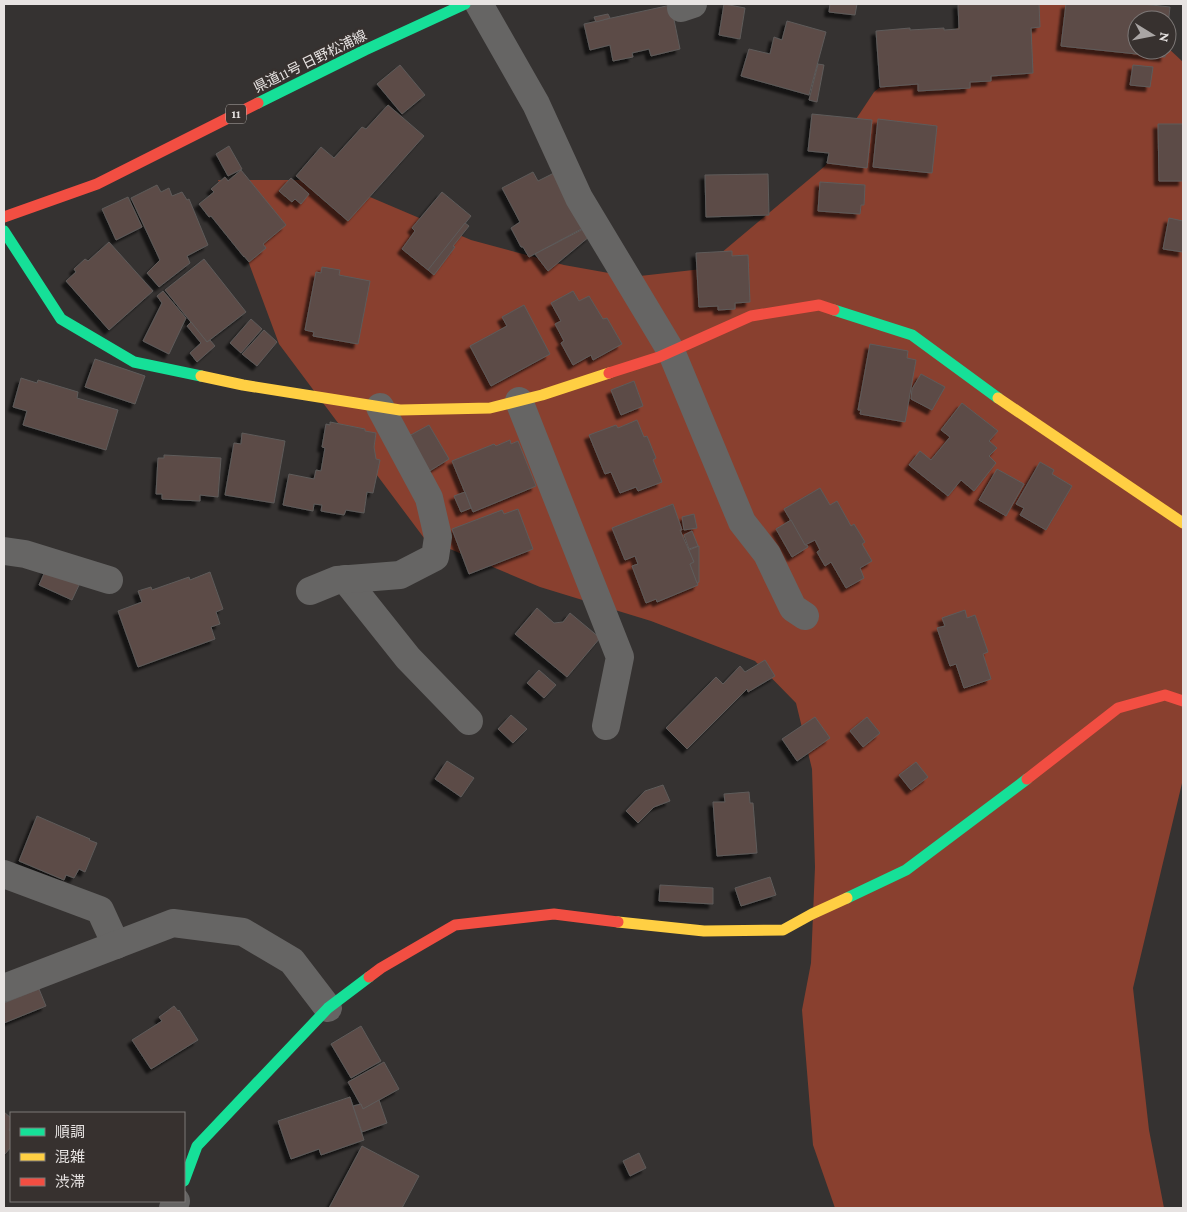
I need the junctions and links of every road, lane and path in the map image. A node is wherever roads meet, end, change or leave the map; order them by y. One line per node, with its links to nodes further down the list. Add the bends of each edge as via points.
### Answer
1 (465, 4): 3 (street, 県道11号 日野松浦線 / 11, via 365,50 97,184)
2 (479, 4): 5 (street, via 536,104 579,198)
3 (4, 217)
4 (4, 231): 7 (street, via 61,319 134,362 243,385)
5 (671, 351): 6 (street); 8 (street, via 750,316 819,305 912,335); 13 (street, via 742,522 767,554 792,608)
6 (519, 401): 7 (street, via 490,408 400,410); 16 (street, via 620,657)
7 (380, 407): 10 (street, via 429,498 438,537 435,557 400,575)
8 (1183, 523)
9 (4, 551): 11 (street, via 25,554)
10 (345, 579): 12 (street); 15 (street, via 408,658)
11 (109, 580)
12 (310, 591)
13 (805, 616)
14 (1183, 701): 20 (street, via 1165,695 1118,708 906,870 783,930 704,931 554,914 455,925 381,968)
15 (469, 721)
16 (606, 726)
17 (4, 874): 18 (street, via 100,910)
18 (116, 945): 19 (street); 20 (street, via 173,923 243,932 292,961)
19 (4, 988)
20 (328, 1008): 21 (street, via 198,1146)
21 (185, 1178)

